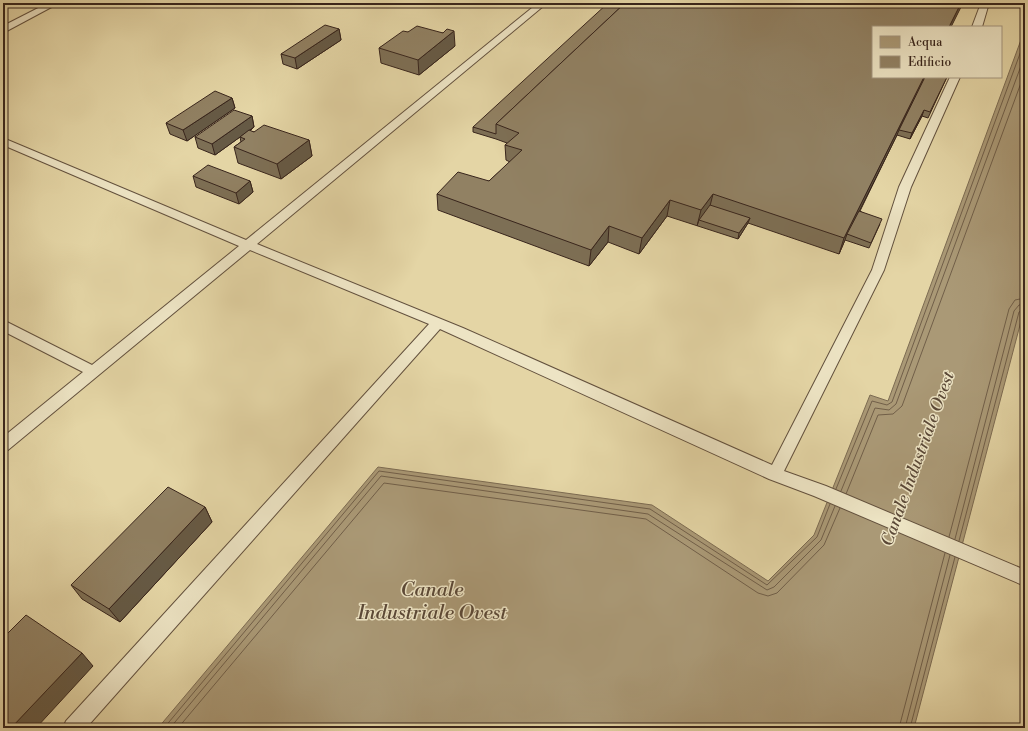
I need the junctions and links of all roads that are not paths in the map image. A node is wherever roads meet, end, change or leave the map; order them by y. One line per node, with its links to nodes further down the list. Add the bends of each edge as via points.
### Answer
1 (55, 3): 5 (lane)
2 (543, 3): 8 (lane)
3 (985, 3): 4 (lane)
4 (977, 26)
5 (3, 30)
6 (955, 78): 13 (lane, via 905,187 878,270)
7 (3, 141): 8 (lane)
8 (248, 245): 9 (lane); 11 (lane)
9 (438, 322): 13 (lane); 15 (lane)
10 (3, 325): 11 (lane)
11 (94, 372): 12 (lane)
12 (3, 446)
13 (776, 474): 14 (lane, via 820,490)
14 (1025, 578)
15 (73, 728)

